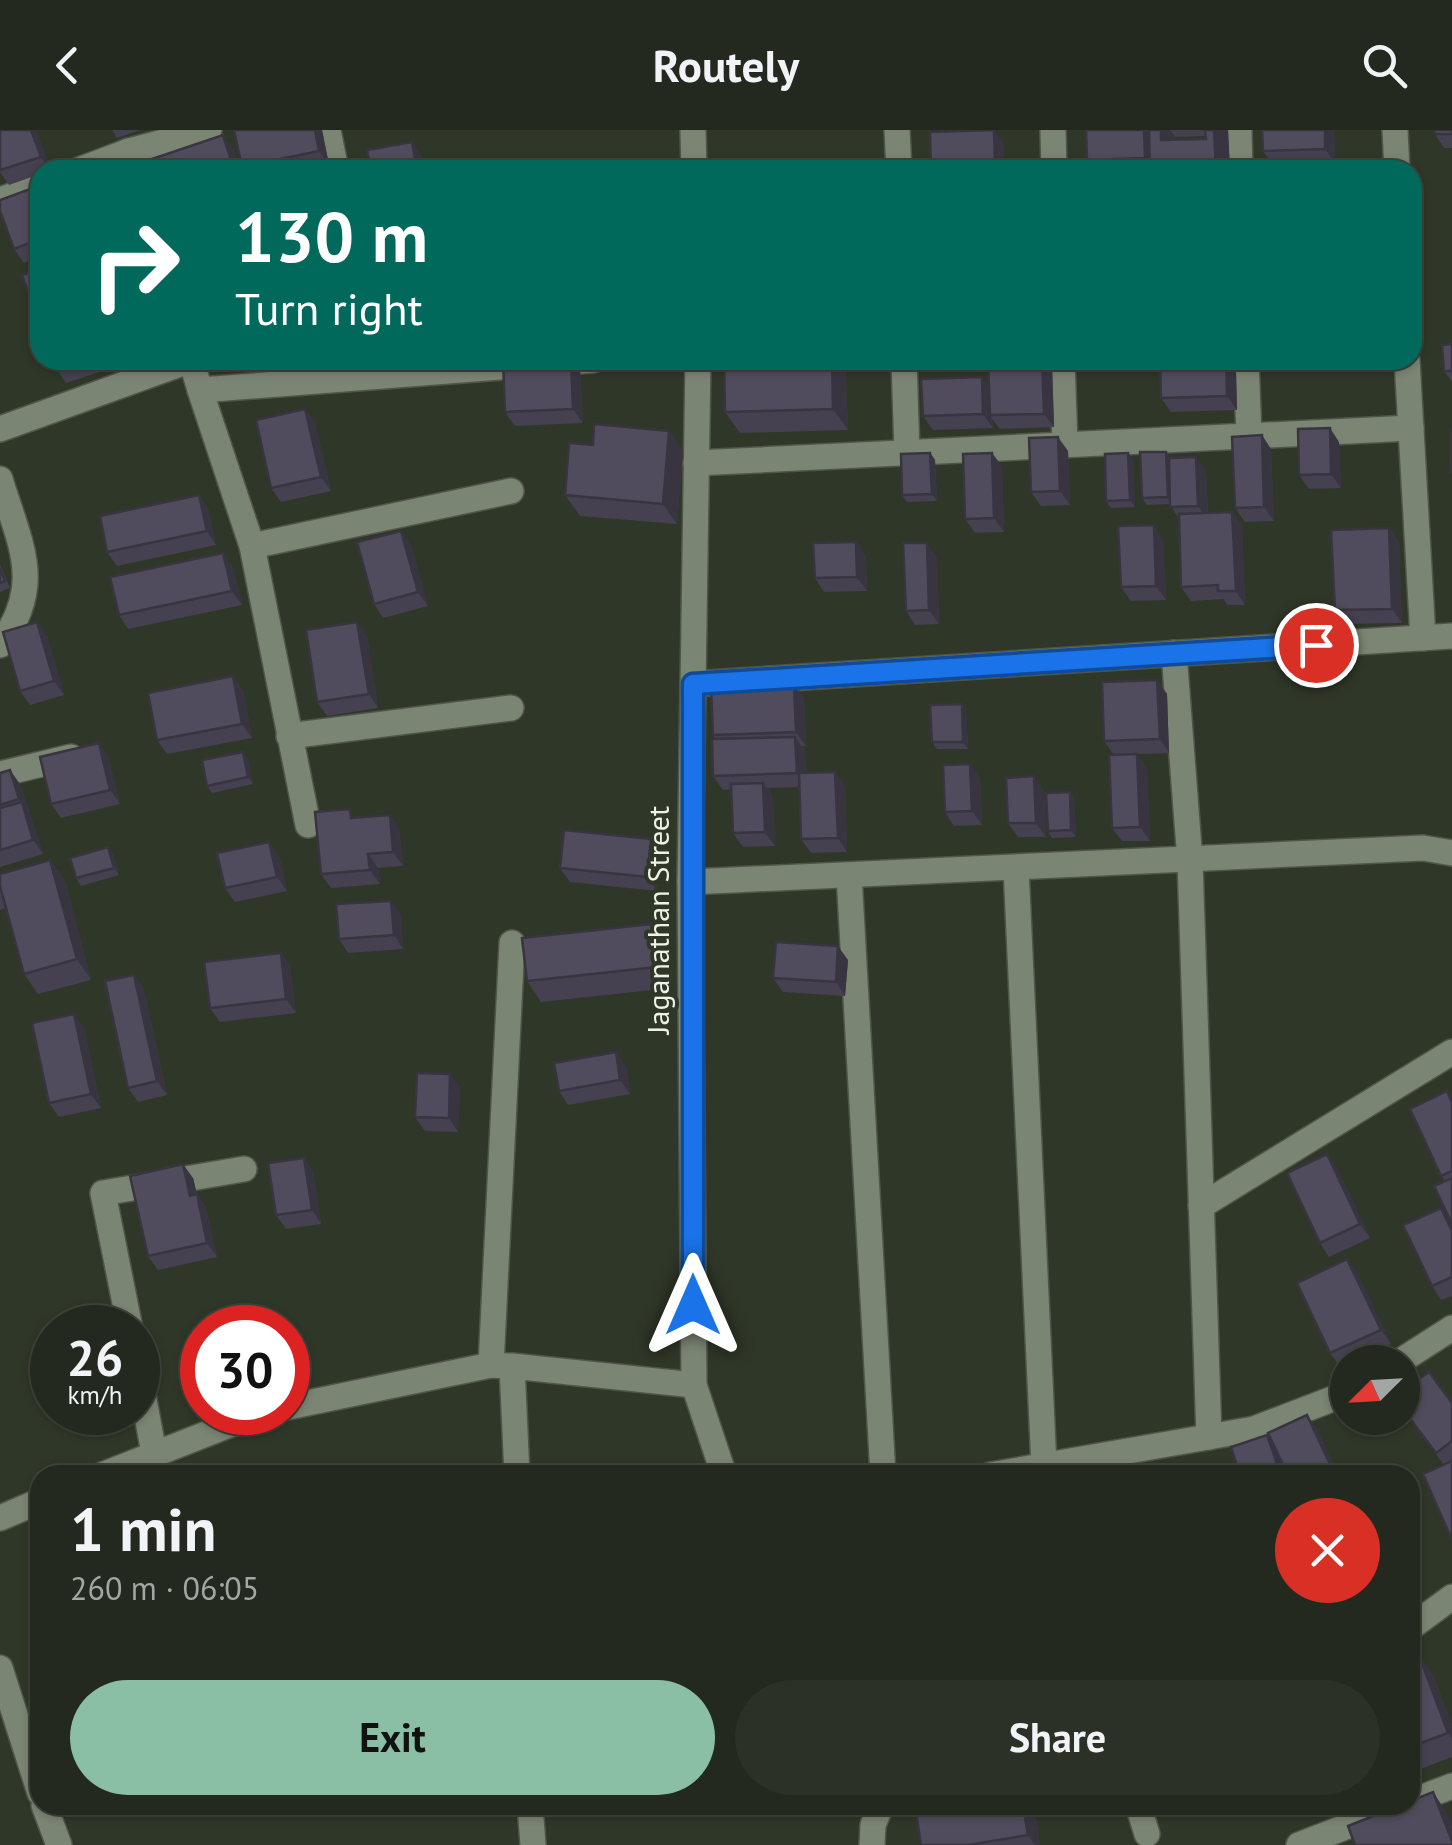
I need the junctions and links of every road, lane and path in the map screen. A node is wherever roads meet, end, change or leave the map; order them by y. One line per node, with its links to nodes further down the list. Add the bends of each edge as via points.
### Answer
1 (208, 130): 8 (street)
2 (328, 130): 9 (street)
3 (693, 130): 10 (street)
4 (898, 130): 11 (street)
5 (1053, 130): 12 (street)
6 (1239, 130): 13 (street)
7 (1394, 130): 14 (street)
8 (134, 160)
9 (334, 160)
10 (694, 160)
11 (898, 160)
12 (1054, 160)
13 (1240, 160)
14 (1396, 160)
15 (30, 189): 16 (street)
16 (0, 200)
17 (163, 370): 26 (street)
18 (194, 370): 25 (street)
19 (462, 370): 25 (street)
20 (698, 370): 31 (street, Jaganathan Street)
21 (904, 370): 30 (street)
22 (1062, 370): 29 (street)
23 (1246, 370): 28 (street)
24 (1408, 370): 27 (street)
25 (200, 390): 34 (street)
26 (0, 428)
27 (1411, 428): 28 (street); 36 (street)
28 (1248, 436): 29 (street)
29 (1065, 445): 30 (street)
30 (906, 453): 31 (street)
31 (696, 463): 39 (street, Jaganathan Street)
32 (0, 479): 37 (street, via 28,572 19,620)
33 (511, 491): 34 (street)
34 (252, 546): 41 (street)
35 (1452, 636): 36 (street)
36 (1422, 638): 38 (street)
37 (0, 645)
38 (1174, 654): 39 (street); 46 (street)
39 (693, 684): 49 (street, Jaganathan Street)
40 (511, 708): 41 (street)
41 (289, 736): 44 (street)
42 (71, 757): 43 (street)
43 (0, 774)
44 (308, 825)
45 (1452, 853): 46 (street, via 1423,848)
46 (1190, 861): 47 (street); 53 (street)
47 (1016, 868): 48 (street); 69 (street)
48 (849, 875): 49 (street); 68 (street)
49 (690, 882): 58 (street, Jaganathan Street)
50 (512, 943): 57 (street)
51 (1452, 1052): 53 (street)
52 (244, 1169): 54 (street, via 103,1193)
53 (1201, 1206): 63 (street)
54 (125, 1305)
55 (1452, 1328): 56 (street)
56 (1420, 1349)
57 (502, 1366): 58 (street); 60 (street); 66 (street)
58 (694, 1384): 67 (street, Jaganathan Street)
59 (1330, 1400): 63 (street, via 1254,1429)
60 (310, 1403)
61 (151, 1435): 64 (street)
62 (201, 1435): 64 (street)
63 (1209, 1437): 70 (street)
64 (154, 1453): 65 (street)
65 (126, 1465)
66 (516, 1465)
67 (721, 1465)
68 (882, 1465)
69 (1044, 1465)
70 (1050, 1465)
71 (30, 1505): 72 (street)
72 (0, 1518)
73 (1452, 1598): 74 (street)
74 (1420, 1621)
75 (0, 1668): 76 (street)
76 (30, 1762)
77 (1452, 1786): 78 (street)
78 (1420, 1798)
79 (48, 1815): 85 (street)
80 (531, 1815): 86 (street)
81 (877, 1815): 87 (street)
82 (1141, 1815): 84 (street)
83 (1376, 1815): 88 (street)
84 (1147, 1834)
85 (59, 1845)
86 (533, 1845)
87 (872, 1845)
88 (1299, 1845)

